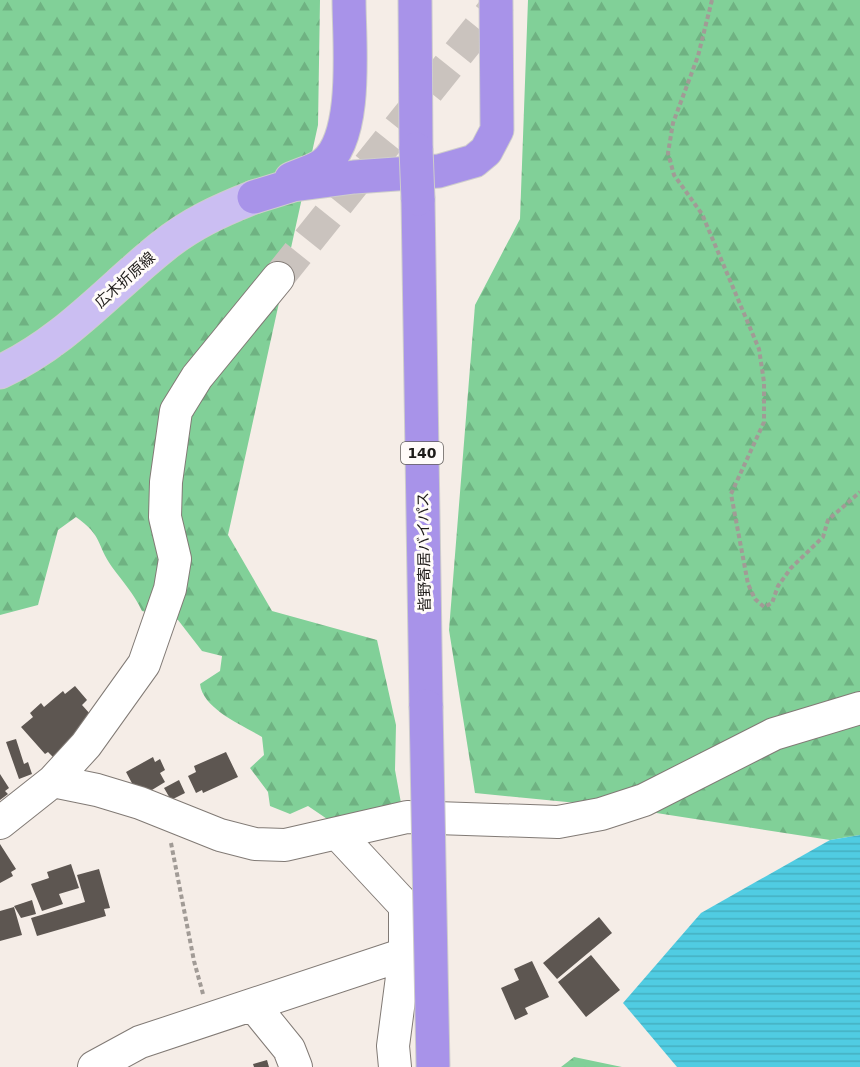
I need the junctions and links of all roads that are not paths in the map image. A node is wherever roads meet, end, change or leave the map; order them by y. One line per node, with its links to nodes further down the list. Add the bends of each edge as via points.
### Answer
1 (349, 0): 4 (highway, via 348,111 344,135 324,164)
2 (415, 0): 16 (highway, 皆野寄居バイパス / 140, bridge)
3 (496, 0): 4 (highway, via 497,130 486,151 474,161 439,171 313,182)
4 (254, 197): 6 (main road, 広木折原線, via 206,216 162,246 49,344)
5 (278, 278): 8 (street, via 197,377 176,411 169,442 165,518 175,559 170,589 144,664 86,745)
6 (0, 372)
7 (860, 708): 10 (street, via 774,734 644,800 601,814 558,822 407,816)
8 (53, 781): 9 (street); 10 (street, via 97,789 220,835 255,844 285,845)
9 (0, 823)
10 (338, 834): 11 (street, via 405,906)
11 (405, 954): 12 (street); 15 (street, via 393,1046)
12 (254, 1006): 13 (street, via 140,1042); 14 (street, via 289,1049)
13 (94, 1067)
14 (296, 1067)
15 (395, 1067)
16 (433, 1067)

